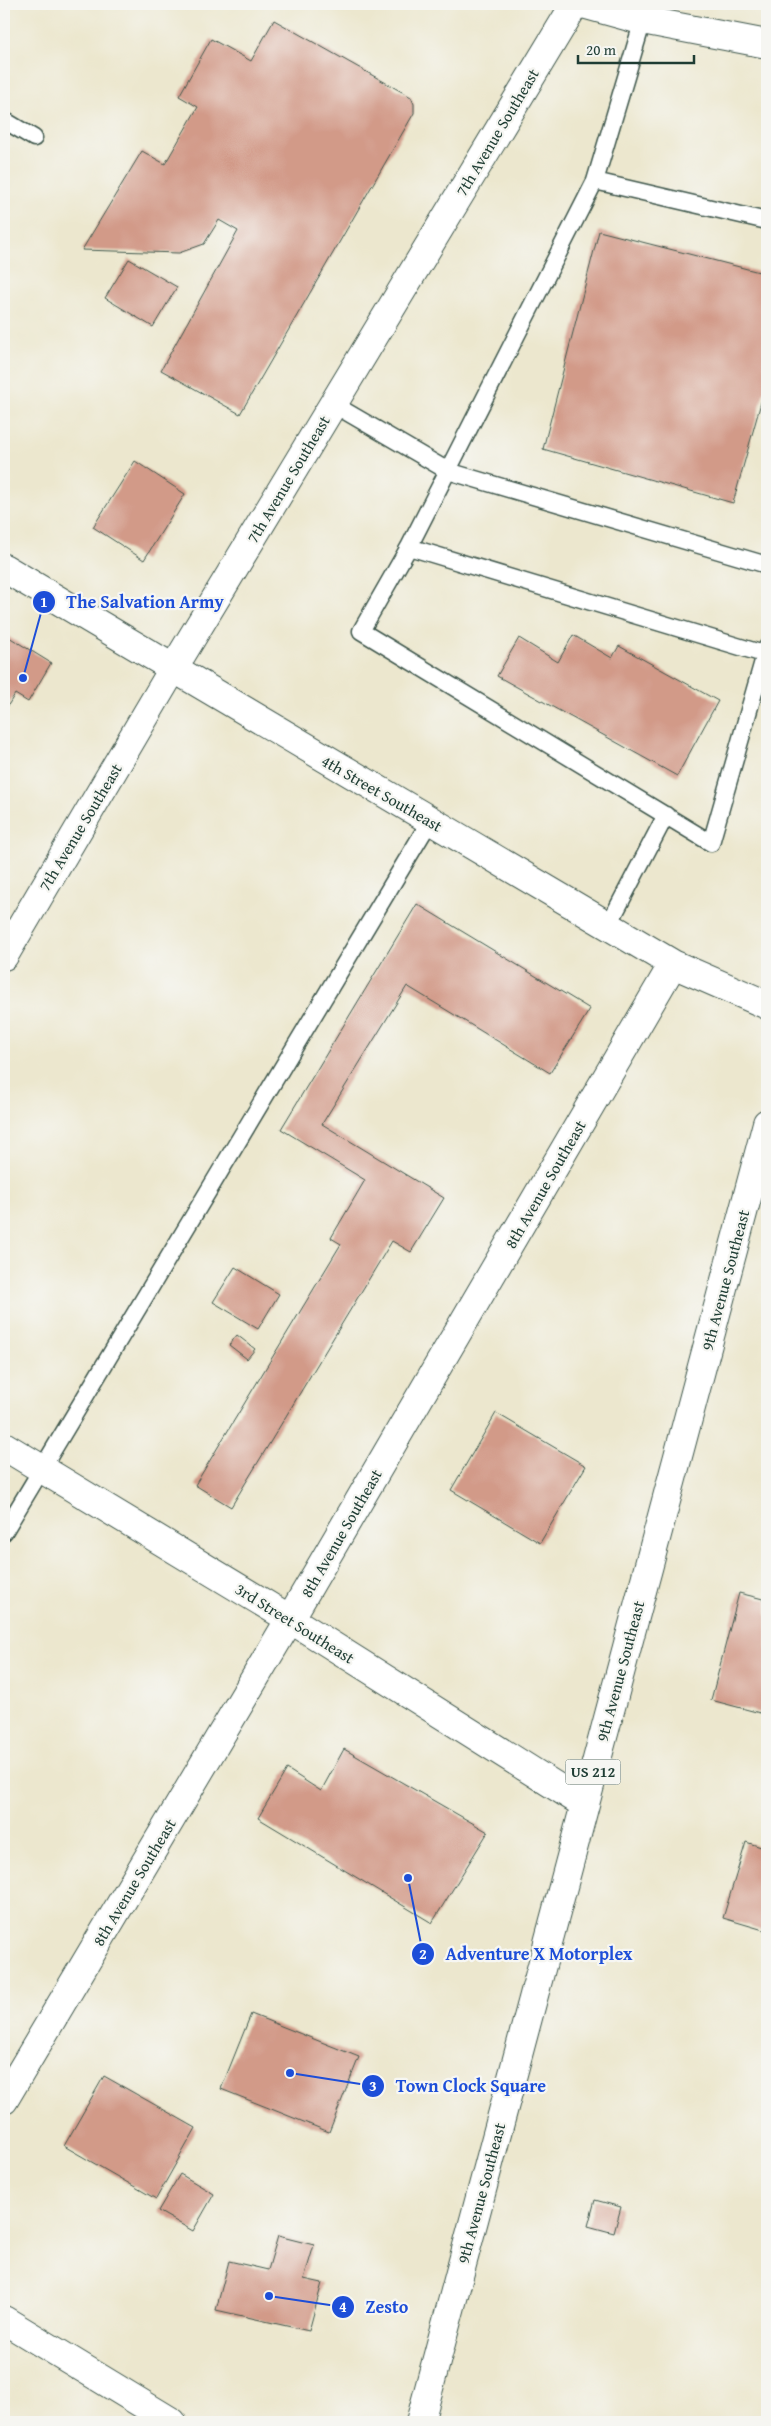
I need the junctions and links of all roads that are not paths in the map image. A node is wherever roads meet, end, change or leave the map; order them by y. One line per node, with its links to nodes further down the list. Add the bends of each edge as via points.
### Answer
1 (590, 5): 2 (street); 10 (street, 7th Avenue Southeast)
2 (643, 20): 4 (street); 8 (lane)
3 (767, 27): 4 (street)
4 (714, 34): 5 (street)
5 (767, 44)
6 (4, 120): 7 (lane)
7 (34, 138)
8 (595, 181): 9 (lane); 11 (lane)
9 (767, 221)
10 (333, 404): 11 (lane); 16 (street, 7th Avenue Southeast)
11 (448, 472): 12 (lane); 13 (lane)
12 (409, 547): 15 (lane); 17 (lane, via 361,632)
13 (767, 565)
14 (4, 568): 16 (street, 4th Street Southeast)
15 (767, 652): 17 (lane, via 712,843)
16 (173, 669): 18 (street, 4th Street Southeast); 20 (street, 7th Avenue Southeast)
17 (666, 815): 19 (lane)
18 (430, 821): 19 (street, 4th Street Southeast); 25 (lane)
19 (608, 926): 21 (street, 4th Street Southeast)
20 (4, 956)
21 (674, 964): 22 (street, 4th Street Southeast); 27 (street, 8th Avenue Southeast)
22 (767, 1004)
23 (767, 1123): 28 (street, 9th Avenue Southeast / US 212)
24 (4, 1446): 25 (street, 3rd Street Southeast)
25 (41, 1469): 26 (lane); 27 (street, 3rd Street Southeast)
26 (4, 1532)
27 (290, 1619): 28 (street, 3rd Street Southeast); 29 (street, 8th Avenue Southeast)
28 (584, 1804): 32 (street, 9th Avenue Southeast / US 212)
29 (4, 2100)
30 (4, 2320): 31 (street)
31 (172, 2422)
32 (420, 2422)

